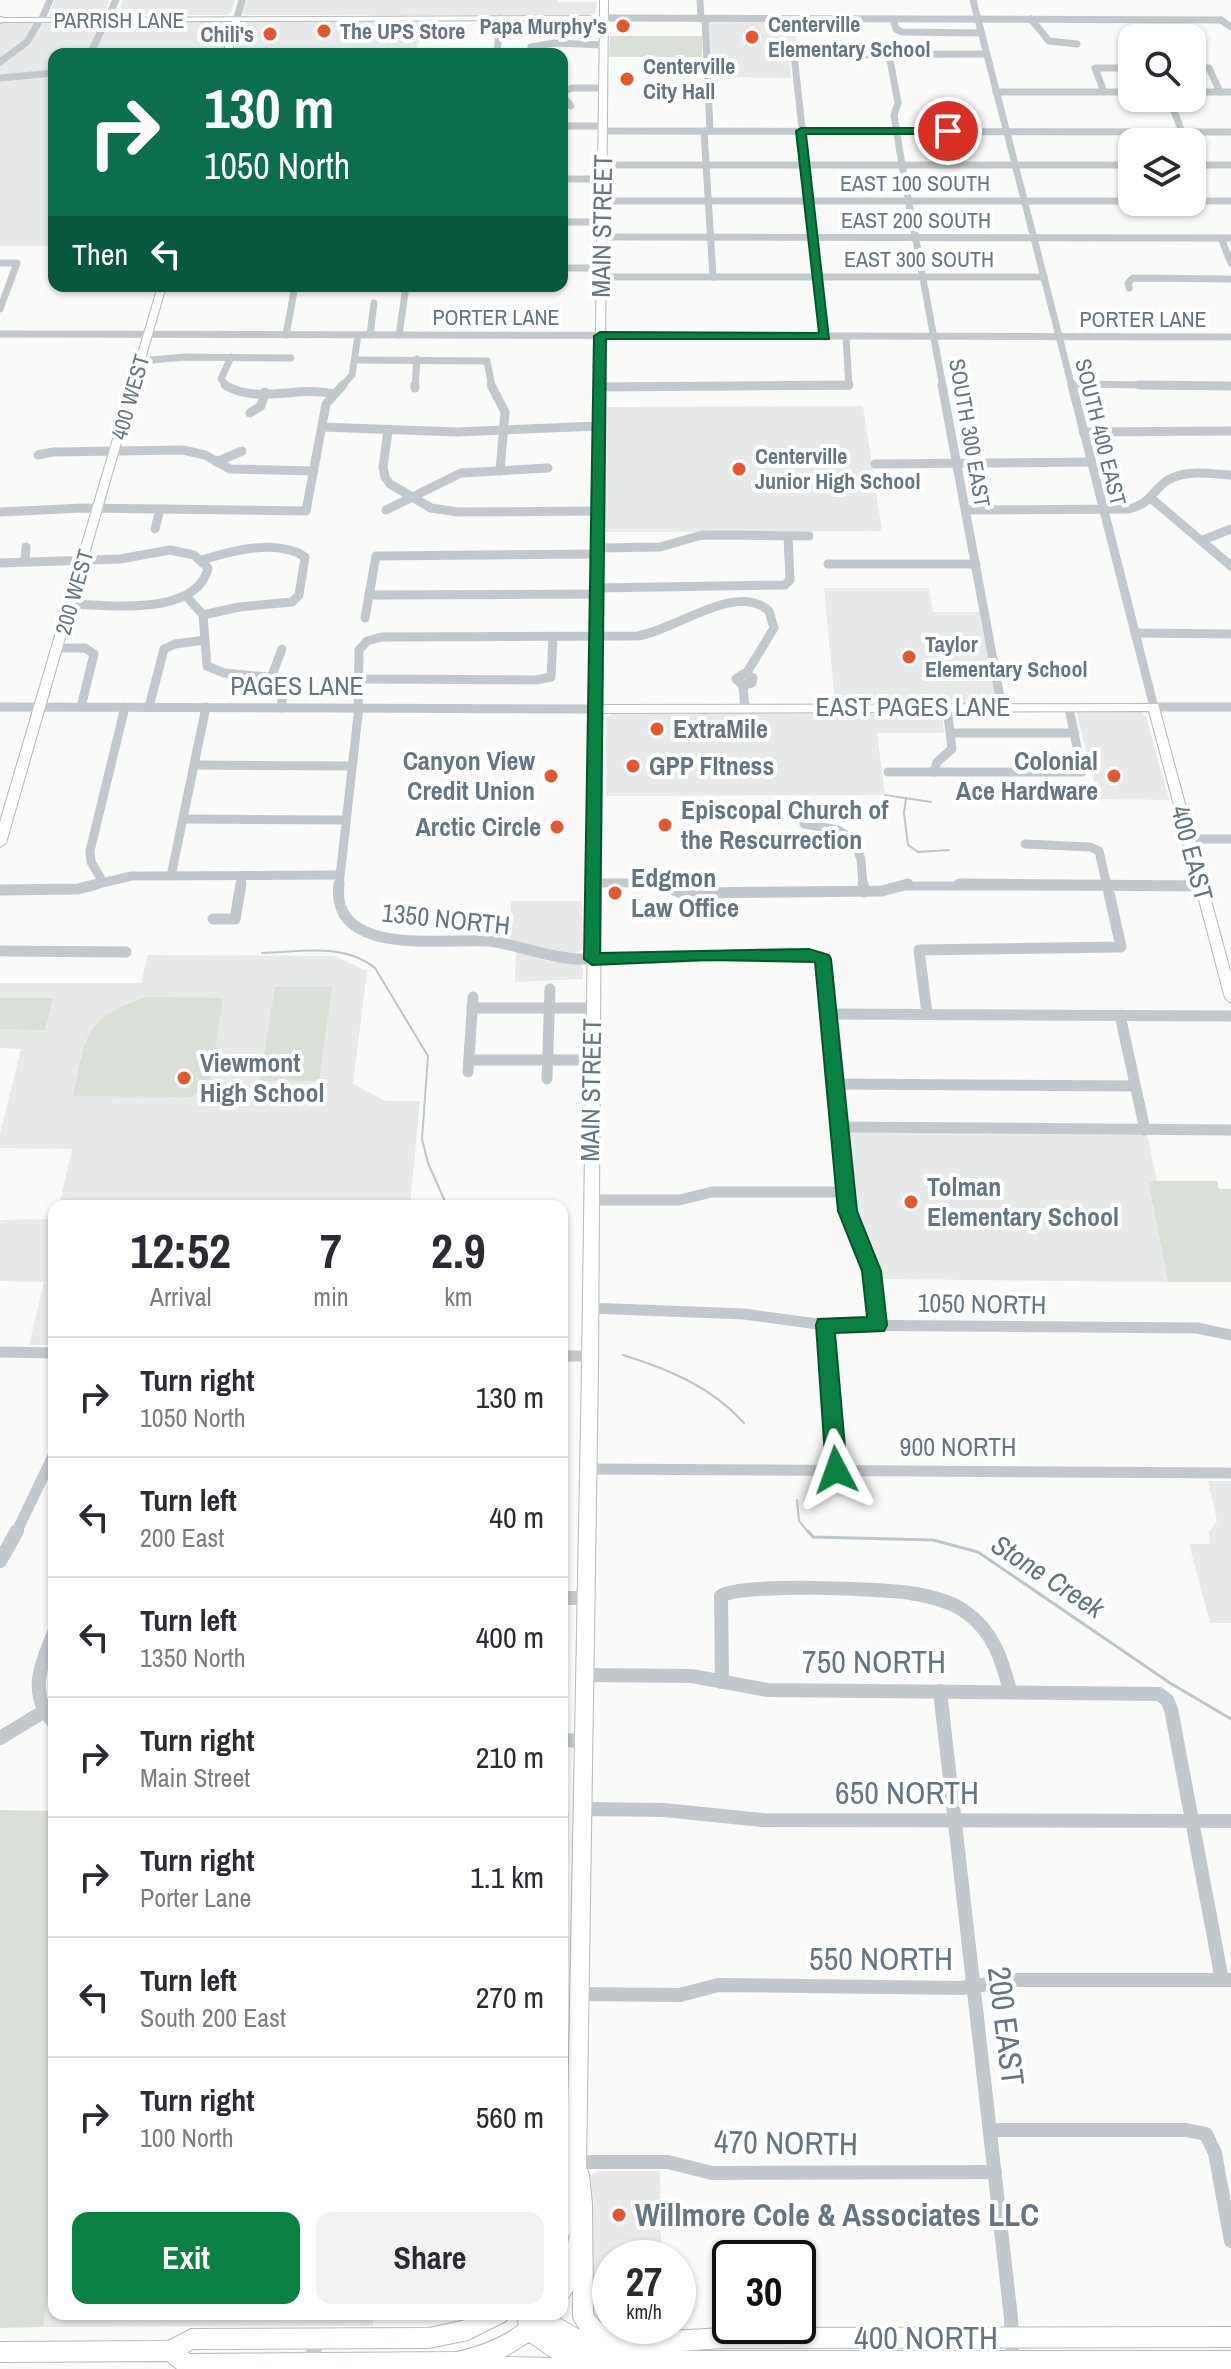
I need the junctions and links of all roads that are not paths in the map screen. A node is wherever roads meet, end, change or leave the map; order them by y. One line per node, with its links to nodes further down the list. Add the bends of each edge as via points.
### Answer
1 (50, 0): 8 (street)
2 (116, 0): 9 (street)
3 (604, 0): 12 (main road, MAIN STREET)
4 (700, 0): 14 (street)
5 (973, 0): 16 (street, SOUTH 400 EAST)
6 (242, 1): 10 (street)
7 (1229, 14): 18 (street)
8 (42, 18): 9 (main road, PARRISH LANE); 13 (main road, PARRISH LANE); 30 (street, via 27,42)
9 (111, 18): 10 (main road, PARRISH LANE); 24 (street); 25 (street)
10 (237, 18): 11 (main road, PARRISH LANE); 26 (main road)
11 (500, 18): 12 (main road, PARRISH LANE); 27 (street)
12 (603, 18): 14 (street, PARRISH LANE); 22 (main road, MAIN STREET)
13 (0, 19)
14 (703, 19): 15 (street, PARRISH LANE); 47 (street)
15 (893, 19): 16 (street, PARRISH LANE); 20 (street, via 898,31)
16 (977, 19): 17 (street, PARRISH LANE); 20 (street, SOUTH 400 EAST)
17 (1031, 19): 18 (street, PARRISH LANE); 21 (street, via 1048,42)
18 (1221, 20): 19 (street)
19 (1231, 27)
20 (981, 33): 29 (street, SOUTH 400 EAST)
21 (1077, 44)
22 (603, 45): 23 (street, via 549,41); 35 (main road, MAIN STREET)
23 (531, 47)
24 (93, 48)
25 (101, 48)
26 (229, 48)
27 (498, 48)
28 (889, 54): 29 (street); 48 (street, via 794,55); 49 (street, SOUTH 300 EAST)
29 (986, 54): 37 (street, SOUTH 400 EAST)
30 (0, 62)
31 (1118, 68): 38 (street, via 1095,68)
32 (1206, 68): 41 (street)
33 (48, 76): 34 (street)
34 (0, 80)
35 (603, 88): 36 (street); 46 (main road, MAIN STREET)
36 (568, 90)
37 (996, 92): 38 (street); 50 (street, SOUTH 400 EAST)
38 (1104, 92): 39 (street)
39 (1118, 92)
40 (1206, 92): 41 (street)
41 (1220, 92): 42 (street)
42 (1231, 92)
43 (568, 102): 44 (street)
44 (571, 106)
45 (568, 126): 46 (street)
46 (603, 128): 47 (street); 55 (main road, MAIN STREET)
47 (707, 131): 48 (street); 56 (street)
48 (801, 131): 49 (street); 57 (street)
49 (897, 131): 50 (street); 58 (street, SOUTH 300 EAST)
50 (1006, 131): 51 (street); 59 (street, SOUTH 400 EAST)
51 (1118, 132)
52 (1206, 132): 53 (street)
53 (1231, 132)
54 (1206, 164): 61 (street)
55 (602, 165): 56 (street); 63 (main road, MAIN STREET)
56 (708, 165): 57 (street); 65 (street)
57 (805, 165): 58 (street); 66 (street)
58 (902, 165): 59 (street); 67 (street, SOUTH 300 EAST)
59 (1015, 165): 60 (street); 68 (street, SOUTH 400 EAST)
60 (1118, 165)
61 (1231, 165)
62 (568, 179): 63 (street)
63 (602, 179): 64 (main road, MAIN STREET)
64 (602, 201): 65 (street, EAST 100 SOUTH); 73 (main road, MAIN STREET)
65 (708, 201): 66 (street, EAST 100 SOUTH); 75 (street)
66 (809, 201): 67 (street, EAST 100 SOUTH); 76 (street)
67 (909, 201): 68 (street, EAST 100 SOUTH); 77 (street, SOUTH 300 EAST)
68 (1025, 201): 69 (street, EAST 100 SOUTH); 78 (street, SOUTH 400 EAST)
69 (1118, 201)
70 (1206, 201): 71 (street)
71 (1231, 201)
72 (568, 222): 73 (street)
73 (602, 222): 74 (main road, MAIN STREET)
74 (601, 237): 75 (street, EAST 200 SOUTH); 84 (main road, MAIN STREET)
75 (711, 237): 76 (street, EAST 200 SOUTH); 85 (street)
76 (814, 238): 77 (street, EAST 200 SOUTH); 86 (street)
77 (916, 238): 78 (street, EAST 200 SOUTH); 87 (street, SOUTH 300 EAST)
78 (1034, 238): 79 (street, EAST 200 SOUTH); 88 (street, SOUTH 400 EAST)
79 (1221, 238): 80 (street, EAST 200 SOUTH); 82 (street)
80 (1231, 238)
81 (0, 263): 95 (street, via 17,263)
82 (1231, 263)
83 (568, 269): 84 (street, EAST 300 SOUTH)
84 (601, 273): 85 (street, EAST 300 SOUTH); 102 (main road, MAIN STREET)
85 (713, 277): 86 (street, EAST 300 SOUTH)
86 (818, 277): 87 (street, EAST 300 SOUTH); 103 (street)
87 (923, 277): 88 (street, EAST 300 SOUTH); 105 (street, SOUTH 300 EAST)
88 (1044, 277): 106 (street, SOUTH 400 EAST)
89 (1231, 279): 90 (street, via 1133,278)
90 (1129, 288)
91 (160, 292): 97 (main road, 400 WEST)
92 (295, 292): 98 (street)
93 (405, 292): 101 (street)
94 (374, 303): 100 (street)
95 (0, 309)
96 (0, 334): 97 (street, PORTER LANE)
97 (148, 334): 98 (street, PORTER LANE); 112 (main road, 400 WEST)
98 (286, 335): 99 (street, PORTER LANE)
99 (358, 335): 100 (street, PORTER LANE); 111 (street)
100 (370, 335): 101 (street, PORTER LANE)
101 (399, 335): 102 (street, PORTER LANE)
102 (600, 336): 103 (street, PORTER LANE); 115 (main road, MAIN STREET)
103 (825, 337): 104 (street, PORTER LANE)
104 (846, 337): 105 (street, PORTER LANE); 115 (street, via 849,386)
105 (934, 337): 106 (street, PORTER LANE); 131 (street, SOUTH 300 EAST)
106 (1059, 337): 107 (street, PORTER LANE); 113 (street, SOUTH 400 EAST)
107 (1231, 337)
108 (231, 357): 109 (street); 112 (street); 117 (street, via 222,383 235,391)
109 (291, 358)
110 (417, 359): 111 (street); 116 (street); 122 (street, via 487,361 492,392 505,411)
111 (356, 360): 118 (street, via 352,375)
112 (141, 361): 126 (main road, 400 WEST)
113 (1071, 384): 114 (street); 125 (street, SOUTH 400 EAST)
114 (1231, 386)
115 (600, 387): 120 (main road, MAIN STREET)
116 (415, 388)
117 (265, 392): 118 (street); 119 (street, via 261,406)
118 (333, 394): 121 (street)
119 (250, 413)
120 (598, 426): 122 (street); 144 (main road, MAIN STREET)
121 (322, 427): 124 (street); 134 (street)
122 (504, 429): 124 (street); 135 (street)
123 (1231, 431): 125 (street)
124 (388, 432): 137 (street, via 385,477)
125 (1083, 432): 130 (street, SOUTH 400 EAST)
126 (115, 450): 128 (street); 129 (street, via 183,450); 139 (main road, 400 WEST)
127 (242, 451): 129 (street)
128 (38, 455)
129 (216, 462): 134 (street, via 246,471)
130 (1091, 462): 131 (street); 141 (street, SOUTH 400 EAST)
131 (957, 463): 132 (street); 143 (street, SOUTH 300 EAST)
132 (875, 464)
133 (548, 468): 135 (street)
134 (314, 471): 140 (street, via 306,511)
135 (500, 471): 137 (street, via 461,473)
136 (1231, 475): 138 (street, via 1168,480)
137 (411, 497): 142 (street); 144 (street, via 431,508 458,512)
138 (1153, 500): 141 (street, via 1137,508); 150 (street)
139 (98, 509): 140 (street); 145 (street); 153 (main road, 200 WEST)
140 (160, 509): 146 (street)
141 (1103, 509): 143 (street); 166 (street, SOUTH 400 EAST)
142 (386, 510)
143 (966, 510): 158 (street, SOUTH 300 EAST)
144 (598, 511): 152 (main road, MAIN STREET)
145 (0, 512)
146 (155, 529)
147 (1231, 529): 150 (street)
148 (788, 536): 149 (street); 152 (street, via 702,535 660,547); 160 (street, via 788,584)
149 (809, 536)
150 (1203, 540): 159 (street)
151 (26, 547): 155 (street)
152 (597, 551): 160 (main road, MAIN STREET); 161 (street, via 386,554 376,556)
153 (84, 559): 154 (street, via 124,559 170,550); 155 (street); 163 (main road, 200 WEST)
154 (202, 560): 162 (street, via 207,579); 164 (street, via 240,550 296,550 305,557 299,595 292,602)
155 (25, 561): 156 (street)
156 (0, 563)
157 (828, 564): 158 (street)
158 (976, 564): 187 (street, SOUTH 300 EAST)
159 (1231, 566)
160 (596, 591): 161 (street); 169 (main road, MAIN STREET)
161 (369, 595): 165 (street)
162 (187, 597): 163 (street, via 161,604); 164 (street)
163 (70, 604): 171 (main road, 200 WEST)
164 (203, 615): 170 (street)
165 (365, 618)
166 (1135, 633): 167 (street); 182 (street, SOUTH 400 EAST)
167 (1231, 634)
168 (553, 637): 169 (street); 174 (street, via 382,637 359,650); 174 (street, via 551,677)
169 (595, 637): 186 (street, via 649,634 727,603 757,604 771,614 774,624 771,639 749,659); 189 (main road, MAIN STREET)
170 (205, 640): 173 (street, via 206,663 212,670); 179 (street, via 164,649)
171 (57, 648): 176 (main road, 200 WEST); 177 (street, via 85,648 94,654)
172 (282, 649): 173 (street)
173 (272, 675): 184 (street, via 284,685)
174 (356, 679): 185 (street)
175 (0, 707): 176 (street, PAGES LANE)
176 (40, 707): 177 (street, PAGES LANE); 199 (main road)
177 (81, 707): 178 (street, PAGES LANE)
178 (125, 707): 179 (street, PAGES LANE); 207 (street, via 90,851)
179 (149, 707): 180 (street, PAGES LANE)
180 (206, 707): 184 (street, PAGES LANE); 192 (street)
181 (947, 707): 186 (main road, EAST PAGES LANE); 187 (main road, EAST PAGES LANE); 190 (street)
182 (1154, 707): 183 (street, EAST PAGES LANE); 188 (main road, EAST PAGES LANE); 200 (main road, 400 EAST)
183 (1231, 707)
184 (281, 708): 185 (street, PAGES LANE)
185 (359, 708): 189 (street, PAGES LANE); 193 (street)
186 (745, 708): 189 (main road, EAST PAGES LANE)
187 (1002, 708): 188 (main road, EAST PAGES LANE)
188 (1069, 708): 191 (street)
189 (594, 709): 208 (main road, MAIN STREET)
190 (952, 733): 191 (street); 195 (street, via 952,749)
191 (1075, 733): 195 (street, via 1083,770 1079,773)
192 (194, 765): 193 (street); 196 (street)
193 (352, 766): 197 (street)
194 (888, 772): 195 (street)
195 (934, 772)
196 (183, 819): 197 (street); 205 (street)
197 (345, 820): 204 (street)
198 (804, 824): 212 (street, via 854,836)
199 (2, 825): 202 (main road)
200 (1188, 839): 201 (street); 210 (main road, 400 EAST)
201 (1231, 839)
202 (0, 843)
203 (1025, 844): 209 (street, via 1097,849)
204 (338, 875): 206 (street); 216 (street, 1350 NORTH, via 338,905 355,926 375,936 495,942 547,956)
205 (171, 876): 206 (street); 207 (street)
206 (242, 876): 213 (street, via 235,919)
207 (103, 882): 211 (street, via 71,889)
208 (593, 883): 212 (street, via 654,883 681,893); 216 (main road, MAIN STREET)
209 (1109, 885): 210 (street); 212 (street, via 909,884); 223 (street, via 1121,947 919,950)
210 (1201, 886): 217 (main road, 400 EAST)
211 (0, 890)
212 (864, 892)
213 (213, 919)
214 (0, 951): 215 (street)
215 (126, 952)
216 (592, 959): 221 (main road, MAIN STREET); 222 (street, 1350 NORTH, via 681,954 821,957)
217 (1226, 961): 219 (main road, 400 EAST)
218 (550, 989): 220 (street)
219 (1231, 998)
220 (549, 1008): 221 (street); 226 (street); 226 (street, via 473,1002 469,1066)
221 (592, 1008): 227 (main road, MAIN STREET)
222 (829, 1014): 223 (street); 229 (street)
223 (927, 1014): 224 (street)
224 (1120, 1015): 225 (street); 230 (street)
225 (1231, 1016)
226 (548, 1060): 227 (street); 228 (street)
227 (591, 1060): 235 (main road, MAIN STREET)
228 (547, 1079)
229 (836, 1084): 230 (street); 231 (street)
230 (1135, 1086): 232 (street)
231 (840, 1127): 232 (street); 234 (street)
232 (1145, 1130): 233 (street)
233 (1231, 1130)
234 (846, 1192): 235 (street, via 712,1192 679,1200); 238 (street, via 851,1224 872,1271)
235 (590, 1200): 236 (main road, MAIN STREET)
236 (589, 1308): 237 (street, 1050 NORTH, via 753,1314); 243 (main road, MAIN STREET)
237 (825, 1325): 238 (street, 1050 NORTH); 246 (street)
238 (877, 1325): 239 (street, 1050 NORTH, via 1197,1328)
239 (1231, 1335)
240 (0, 1352): 241 (street)
241 (48, 1353)
242 (568, 1356): 243 (street)
243 (589, 1356): 245 (main road, MAIN STREET)
244 (48, 1468): 248 (street)
245 (588, 1469): 246 (street, 900 NORTH); 250 (main road, MAIN STREET)
246 (836, 1470): 247 (street, 900 NORTH)
247 (1231, 1473)
248 (0, 1561)
249 (568, 1598): 250 (street)
250 (586, 1598): 252 (main road, MAIN STREET)
251 (48, 1649): 256 (street, via 37,1678)
252 (585, 1675): 253 (street, 750 NORTH, via 692,1676); 260 (main road, MAIN STREET)
253 (722, 1682): 254 (street, 750 NORTH, via 767,1690); 255 (street, via 721,1596 734,1590 897,1590 930,1595 975,1620 996,1645)
254 (940, 1691): 255 (street, 750 NORTH); 262 (street, 200 EAST)
255 (1010, 1691): 264 (street, 750 NORTH, via 1164,1696 1171,1709)
256 (43, 1712): 257 (street); 258 (street)
257 (48, 1717)
258 (0, 1738)
259 (568, 1740): 260 (street)
260 (584, 1741): 261 (main road, MAIN STREET)
261 (583, 1809): 262 (street, 650 NORTH, via 762,1820); 267 (main road, MAIN STREET)
262 (955, 1821): 264 (street, 650 NORTH); 266 (street, 200 EAST)
263 (1231, 1821): 264 (street, 650 NORTH)
264 (1192, 1822): 265 (street)
265 (1226, 1980): 266 (street, 550 NORTH, via 1016,1980)
266 (974, 1987): 267 (street, 550 NORTH, via 718,1985 680,1995); 268 (street, 200 EAST)
267 (580, 1994): 269 (main road, MAIN STREET)
268 (991, 2130): 270 (street, 200 EAST); 273 (street, via 1206,2134 1215,2153)
269 (577, 2162): 270 (street, 470 NORTH, via 668,2162 712,2173); 271 (main road, MAIN STREET); 272 (main road, MAIN STREET)
270 (995, 2172): 280 (street, 200 EAST)
271 (568, 2202)
272 (583, 2220): 274 (main road, MAIN STREET); 279 (main road, via 585,2322)
273 (1231, 2241)
274 (568, 2276)
275 (489, 2320): 282 (main road, via 443,2337)
276 (533, 2320): 290 (main road, via 495,2352)
277 (537, 2320): 289 (main road, 400 NORTH, via 565,2353)
278 (538, 2320): 284 (main road, 400 NORTH, via 563,2335)
279 (592, 2327)
280 (1012, 2337): 281 (main road, 400 NORTH); 283 (main road, 400 NORTH); 293 (street, 200 EAST)
281 (1231, 2337)
282 (319, 2338): 286 (main road, via 191,2339); 291 (street)
283 (696, 2341)
284 (592, 2343)
285 (653, 2344): 292 (street)
286 (170, 2351): 287 (main road); 291 (main road, via 187,2364)
287 (0, 2352)
288 (1231, 2361): 293 (main road, 400 NORTH)
289 (614, 2362): 290 (main road, via 584,2368); 292 (main road, 400 NORTH)
290 (442, 2363): 291 (main road)
291 (316, 2366)
292 (662, 2366): 293 (main road, 400 NORTH)
293 (1013, 2366)

